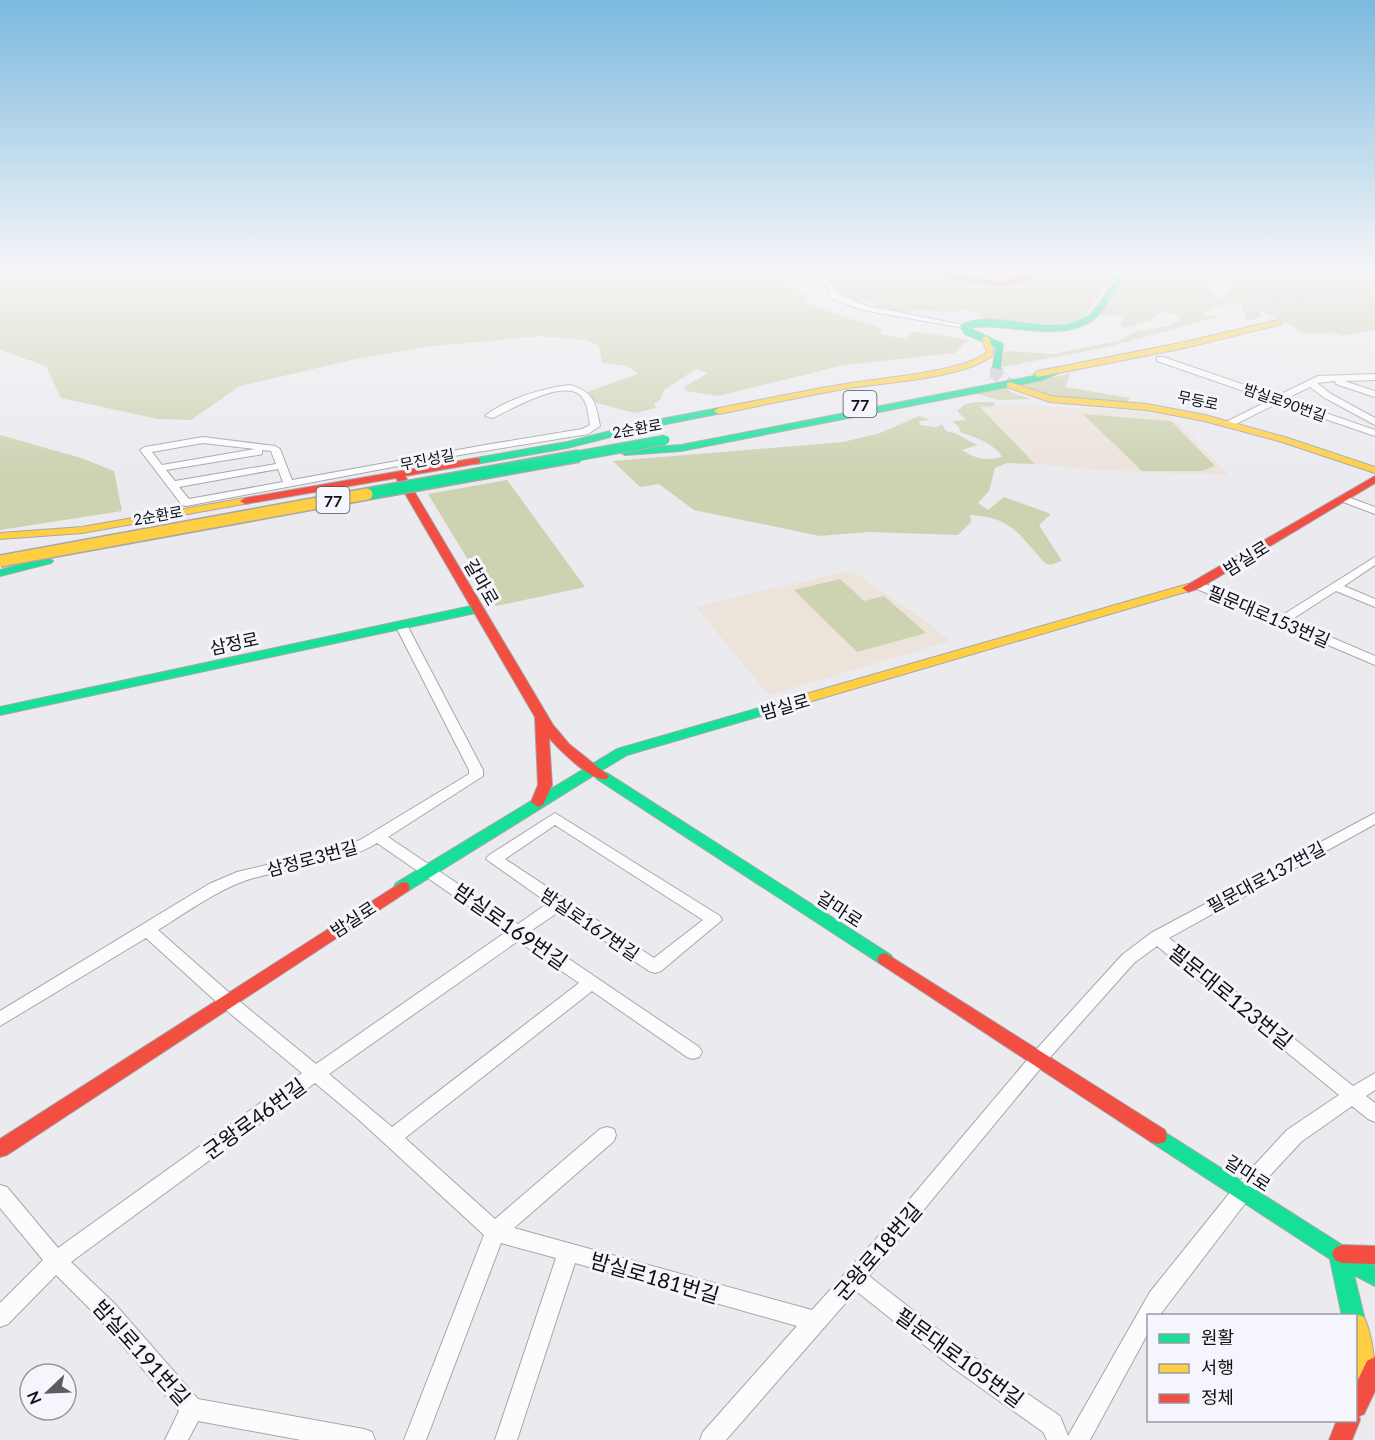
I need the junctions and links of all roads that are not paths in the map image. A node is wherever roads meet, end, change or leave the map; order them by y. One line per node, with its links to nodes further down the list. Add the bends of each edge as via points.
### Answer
1 (986, 339): 5 (main road, via 1001,348); 14 (main road, via 991,352 970,365)
2 (1156, 339): 6 (main road, 2순환로 / 77)
3 (1208, 339): 6 (main road, 2순환로 / 77)
4 (1160, 359): 13 (street, 밤실로90번길)
5 (997, 367)
6 (1050, 368): 7 (main road, 2순환로 / 77); 21 (main road, 2순환로 / 77); 24 (main road, via 1042,376 681,448)
7 (1012, 370): 14 (main road); 21 (main road, 2순환로 / 77, via 875,392)
8 (1375, 377): 9 (street)
9 (1329, 378): 10 (street); 12 (street)
10 (1310, 382): 13 (street); 16 (street)
11 (1010, 385): 17 (main road, 무등로, via 1050,399 1147,407)
12 (1375, 394)
13 (1278, 399): 17 (street); 20 (street, 밤실로90번길)
14 (766, 404): 18 (main road)
15 (490, 416): 29 (street, 무진성길, via 552,389 572,387 586,394 595,413 595,426 585,432)
16 (1375, 422)
17 (1229, 424): 28 (main road, 무등로)
18 (646, 425): 19 (main road); 24 (main road, via 630,433)
19 (615, 433): 23 (main road); 25 (main road, via 587,446)
20 (1375, 433)
21 (663, 436): 42 (main road, 2순환로 / 77); 45 (main road, 2순환로 / 77, bridge)
22 (275, 449): 26 (street); 27 (street); 27 (street, 무진성길, via 203,440 145,450)
23 (545, 449): 25 (main road); 29 (main road)
24 (648, 450): 29 (main road)
25 (495, 465): 29 (main road)
26 (280, 466): 31 (street); 32 (street)
27 (159, 468): 32 (street, 무진성길)
28 (1375, 470)
29 (400, 479): 31 (street, 무진성길); 33 (main road); 34 (main road); 39 (main road); 50 (main road, 갈마로)
30 (1375, 479): 35 (main road, 밤실로)
31 (289, 484): 32 (street, 무진성길, via 186,503)
32 (172, 485)
33 (335, 495): 34 (main road); 36 (main road)
34 (384, 497): 38 (main road)
35 (1342, 498): 37 (street); 47 (main road, 밤실로)
36 (310, 500): 38 (main road); 41 (main road, via 158,530)
37 (1375, 511)
38 (265, 517): 41 (main road)
39 (49, 532): 40 (main road); 43 (main road, via 59,536 64,544)
40 (0, 536)
41 (88, 550): 43 (main road)
42 (0, 551)
43 (61, 557): 46 (main road)
44 (1375, 560): 48 (street)
45 (0, 561)
46 (0, 573)
47 (1196, 586): 51 (street, 필문대로153번길); 56 (main road, 밤실로, via 622,752)
48 (1335, 586): 49 (street); 51 (street)
49 (1375, 603)
50 (476, 609): 52 (main road, 삼정로); 55 (main road, 갈마로)
51 (1282, 621): 53 (street, 필문대로153번길)
52 (400, 625): 54 (main road, 삼정로); 59 (street, 삼정로3번길, via 476,776)
53 (1375, 661)
54 (0, 711)
55 (541, 717): 56 (main road, 갈마로, via 564,747); 57 (main road, via 545,785)
56 (591, 769): 57 (main road, 밤실로); 69 (main road, 갈마로)
57 (538, 802): 60 (main road, 밤실로)
58 (1374, 820): 64 (street, 필문대로137번길)
59 (378, 837): 60 (street, 밤실로169번길); 62 (street, 삼정로3번길, via 342,852 233,879)
60 (429, 870): 63 (street, 밤실로169번길); 66 (main road, 밤실로)
61 (560, 903): 61 (street, 밤실로167번길, via 494,859 555,818 714,920 655,967); 63 (street, 군왕로46번길)
62 (147, 930): 66 (street); 67 (street, 삼정로3번길)
63 (520, 932): 65 (street, 밤실로169번길); 70 (street, 군왕로46번길)
64 (1157, 937): 69 (street, 필문대로123번길, via 1128,958); 72 (street, 필문대로123번길)
65 (592, 982): 68 (street, 밤실로169번길); 75 (street, 밤실로169번길)
66 (227, 1001): 70 (street, 밤실로181번길); 76 (main road, 밤실로)
67 (0, 1019)
68 (693, 1052)
69 (1039, 1058): 77 (main road, 갈마로); 85 (street, 군왕로18번길)
70 (316, 1073): 75 (street, 밤실로181번길); 83 (street, 군왕로46번길)
71 (1375, 1080): 72 (street)
72 (1352, 1095): 73 (street, 필문대로123번길); 77 (street, via 1294,1136)
73 (1375, 1114)
74 (607, 1135): 79 (street)
75 (391, 1138): 79 (street, 밤실로181번길)
76 (0, 1149)
77 (1243, 1191): 81 (main road, 갈마로); 86 (street)
78 (0, 1192): 83 (street, 밤실로191번길)
79 (495, 1233): 80 (street, 밤실로181번길); 98 (street)
80 (568, 1252): 90 (street, 밤실로181번길); 99 (street)
81 (1339, 1254): 82 (main road); 84 (main road, 갈마로); 87 (main road)
82 (1375, 1255)
83 (56, 1261): 89 (street, 군왕로46번길); 94 (street, 밤실로191번길, via 106,1310)
84 (1375, 1277)
85 (855, 1278): 90 (street, 군왕로18번길); 101 (street, 필문대로105번길, via 1052,1424)
86 (1148, 1314)
87 (1353, 1314)
88 (1147, 1316): 102 (street)
89 (0, 1317)
90 (814, 1322): 100 (street, 군왕로18번길)
91 (1357, 1327): 92 (main road)
92 (1372, 1374): 93 (main road)
93 (1357, 1404)
94 (192, 1409): 96 (street); 97 (street, 밤실로191번길)
95 (1348, 1422): 103 (main road)
96 (176, 1440)
97 (364, 1440)
98 (415, 1440)
99 (506, 1440)
100 (711, 1440)
101 (1058, 1440)
102 (1078, 1440)
103 (1340, 1440)

